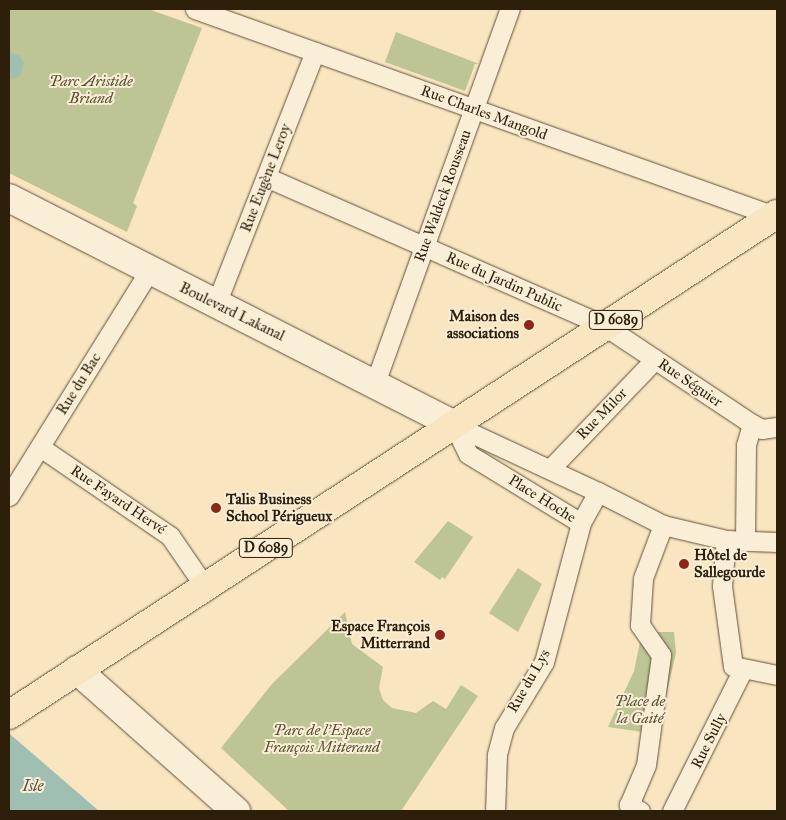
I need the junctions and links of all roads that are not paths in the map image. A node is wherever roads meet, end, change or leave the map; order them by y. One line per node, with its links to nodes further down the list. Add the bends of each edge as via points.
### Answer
1 (195, 9): 3 (street, Rue Charles Mangold)
2 (510, 9): 4 (street, Rue Waldeck Rousseau)
3 (315, 52): 4 (street, Rue Charles Mangold); 5 (street, Rue Eugène Leroy)
4 (474, 110): 7 (street, Rue Charles Mangold); 8 (street, Rue Waldeck Rousseau)
5 (266, 177): 8 (street, Rue du Jardin Public); 10 (street, Rue Eugène Leroy)
6 (9, 198): 9 (main road, Boulevard Lakanal)
7 (776, 215): 11 (main road, D 6089)
8 (424, 247): 11 (street, Rue du Jardin Public); 13 (street, Rue Waldeck Rousseau)
9 (149, 271): 10 (main road, Boulevard Lakanal); 17 (street, Rue du Bac)
10 (216, 304): 13 (main road, Boulevard Lakanal)
11 (606, 326): 12 (street, Rue Séguier); 15 (main road, D 6089)
12 (655, 359): 14 (street, Rue Séguier); 18 (street, Rue Milor)
13 (375, 383): 15 (main road, Boulevard Lakanal)
14 (752, 424): 16 (street, Rue Séguier, via 762,429); 23 (street, via 746,445)
15 (454, 425): 18 (street, Place Hoche); 21 (street, Place Hoche, via 468,454); 25 (main road, D 6089)
16 (777, 427)
17 (40, 447): 20 (street, Rue du Bac); 25 (street, Rue Fayard Hervé, via 170,536)
18 (550, 469): 19 (street, Place Hoche)
19 (598, 492): 21 (street, Place Hoche); 22 (street)
20 (9, 496)
21 (581, 523): 31 (street, Rue du Lys, via 544,662 504,728 497,755)
22 (663, 525): 23 (street); 32 (street, via 643,578 640,625 661,655 646,764 628,804)
23 (736, 540): 24 (street); 26 (street, via 722,586)
24 (777, 542)
25 (205, 587): 27 (main road, D 6089)
26 (738, 668): 28 (street); 33 (street, Rue Sully)
27 (77, 670): 29 (main road, D 6089); 30 (main road)
28 (777, 675)
29 (9, 715)
30 (236, 811)
31 (494, 811)
32 (640, 811)
33 (672, 811)

